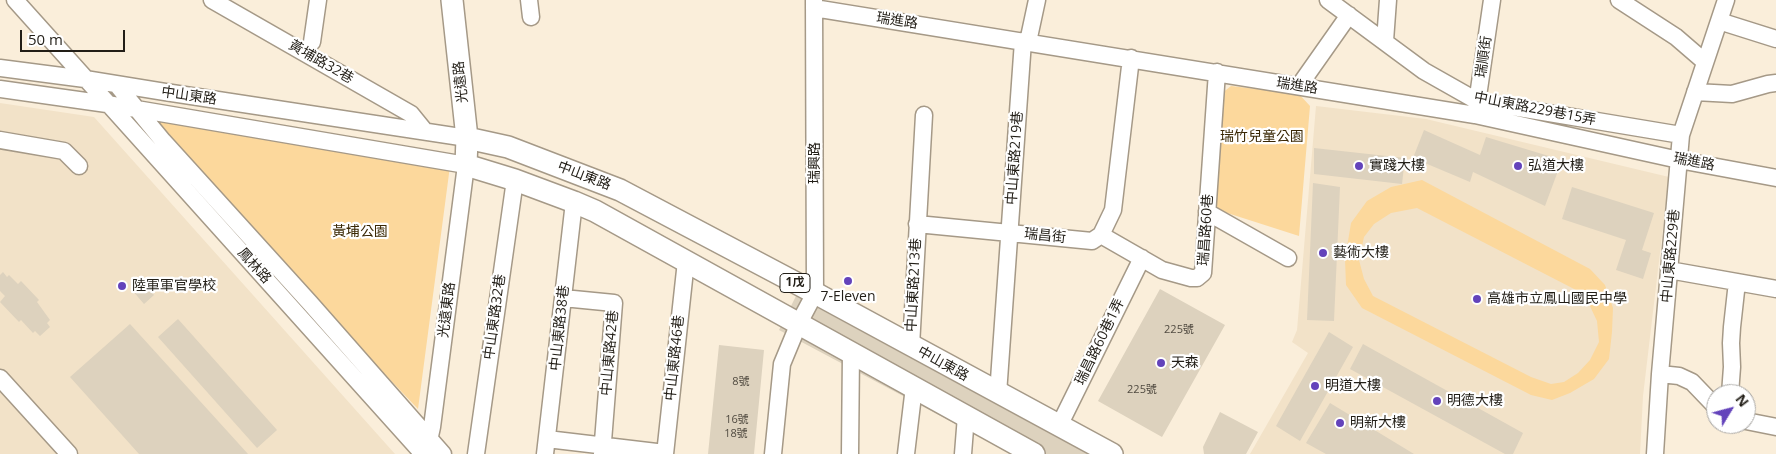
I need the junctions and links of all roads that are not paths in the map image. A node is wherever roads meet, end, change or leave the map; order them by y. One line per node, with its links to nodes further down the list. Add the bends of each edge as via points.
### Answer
1 (15, 0): 24 (street, 鳳林路)
2 (212, 0): 34 (street, 黃埔路32巷, via 411,114)
3 (318, 0): 17 (street)
4 (452, 0): 36 (main road, 光遠路)
5 (529, 0): 14 (street)
6 (1037, 0): 18 (street, 中山東路219巷)
7 (1328, 0): 13 (street, 中山東路229巷15弄)
8 (1388, 0): 19 (street)
9 (1492, 0): 31 (street, 瑞順街)
10 (1619, 0): 21 (street, via 1676,37)
11 (1726, 0): 15 (street, 中山東路229巷)
12 (814, 4): 18 (street, 瑞進路); 54 (street, 瑞興路)
13 (1349, 15): 19 (street, 中山東路229巷15弄); 27 (street)
14 (531, 17)
15 (1719, 21): 16 (street); 21 (street, 中山東路229巷)
16 (1776, 39)
17 (312, 42)
18 (1026, 42): 20 (street, 瑞進路); 46 (street, 中山東路219巷)
19 (1385, 42): 31 (street, 中山東路229巷15弄)
20 (1131, 58): 23 (street, 瑞進路); 47 (street, via 1113,210)
21 (1705, 62): 29 (street, 中山東路229巷)
22 (0, 68): 24 (street, 中山東路)
23 (1217, 72): 27 (street, 瑞進路); 44 (street, 瑞昌路60巷)
24 (85, 79): 26 (street, 中山東路); 30 (street, 鳳林路)
25 (1776, 83): 29 (street, via 1732,94)
26 (117, 85): 32 (street, 鳳林路); 34 (street, 中山東路)
27 (1299, 86): 31 (street, 瑞進路)
28 (0, 89): 30 (street, 中山東路)
29 (1695, 92): 35 (street, 中山東路229巷)
30 (107, 104): 32 (street, 中山東路); 70 (street, 鳳林路)
31 (1476, 108): 35 (street, 中山東路229巷15弄); 38 (street, 瑞進路)
32 (138, 109): 39 (street, 中山東路); 70 (street, 鳳林路)
33 (924, 115): 45 (street)
34 (424, 130): 36 (street, 中山東路)
35 (1681, 136): 38 (street, 中山東路229巷)
36 (467, 138): 39 (main road, 光遠路); 54 (main road, 中山東路 / 1戊, via 508,147 620,190)
37 (0, 140): 40 (street, via 64,151)
38 (1679, 160): 41 (street, 瑞進路); 51 (street, 中山東路229巷)
39 (466, 164): 42 (main road, 中山東路 / 1戊); 70 (street, 光遠東路)
40 (79, 166)
41 (1776, 178)
42 (515, 180): 43 (main road, 中山東路 / 1戊); 76 (street, 中山東路32巷)
43 (574, 202): 50 (main road, 中山東路 / 1戊); 55 (street, 中山東路38巷)
44 (1207, 212): 48 (street, 瑞昌路60巷, via 1202,273 1197,278 1162,270); 49 (street)
45 (917, 224): 46 (street, 瑞昌街); 57 (street, 中山東路213巷)
46 (1010, 233): 47 (street, 瑞昌街, via 1092,241); 63 (street, 中山東路219巷)
47 (1101, 235): 48 (street, 瑞昌路60巷)
48 (1142, 258): 67 (street, 瑞昌路60巷1弄)
49 (1288, 258)
50 (686, 261): 56 (main road, 中山東路 / 1戊); 72 (street, 中山東路46巷)
51 (1669, 270): 52 (street); 59 (street, 中山東路229巷)
52 (1737, 282): 53 (street); 61 (street, via 1730,343)
53 (1776, 289)
54 (815, 293): 56 (street, 瑞興路); 57 (main road, 中山東路 / 1戊)
55 (563, 298): 69 (street, 中山東路38巷); 71 (street, 中山東路42巷, via 614,303)
56 (799, 323): 58 (main road, 中山東路 / 1戊); 77 (street, 瑞興路, via 782,364)
57 (911, 346): 63 (main road, 中山東路 / 1戊)
58 (850, 352): 62 (main road, 中山東路 / 1戊); 78 (street)
59 (1660, 374): 64 (street, via 1679,376 1692,382); 82 (street, 中山東路229巷)
60 (0, 378): 74 (street)
61 (1731, 384)
62 (914, 387): 65 (main road, 中山東路 / 1戊); 79 (street)
63 (998, 394): 67 (main road, 中山東路 / 1戊)
64 (1706, 397)
65 (966, 416): 73 (main road, 中山東路 / 1戊); 80 (street)
66 (1756, 423): 68 (street)
67 (1059, 426): 81 (main road, 中山東路 / 1戊)
68 (1776, 427)
69 (546, 446): 71 (street)
70 (426, 449): 75 (street, 鳳林路)
71 (602, 450): 72 (street)
72 (665, 453)
73 (1030, 453)
74 (69, 454)
75 (443, 454)
76 (476, 454)
77 (773, 454)
78 (850, 454)
79 (906, 454)
80 (963, 454)
81 (1112, 454)
82 (1656, 454)

